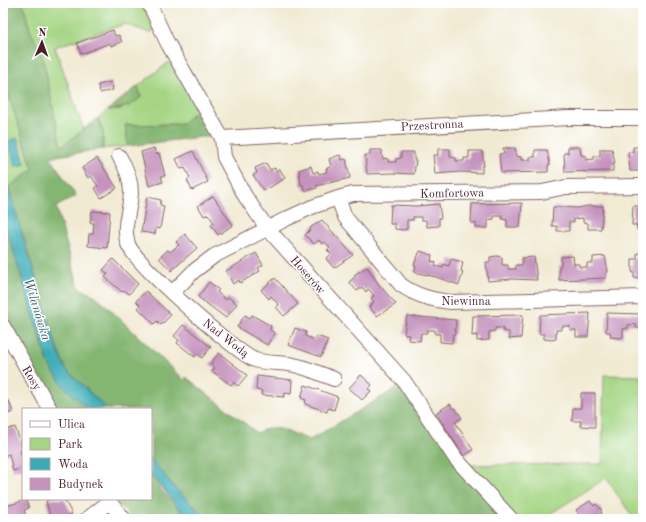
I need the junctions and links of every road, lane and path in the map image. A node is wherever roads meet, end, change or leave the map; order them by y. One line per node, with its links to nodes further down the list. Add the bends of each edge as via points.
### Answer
1 (149, 3): 3 (street, Hoserów, via 167,42)
2 (643, 118): 3 (street, Przestronna, via 569,118)
3 (222, 138): 7 (street, Hoserów, via 224,157 245,196)
4 (119, 156): 8 (street, Nad Wodą, via 128,173 131,188 125,230 128,246 133,255)
5 (643, 186): 6 (street, Komfortowa, via 566,186 542,192 354,194)
6 (338, 198): 7 (street, Komfortowa); 9 (street, Niewinna, via 345,217 401,285 434,301)
7 (267, 228): 8 (street, via 214,256); 17 (street, Hoserów, via 404,381 456,459)
8 (172, 293): 12 (street, Nad Wodą, via 225,339 255,360 293,365)
9 (643, 297)
10 (3, 326): 11 (street, Rosy)
11 (8, 347): 13 (street, Rosy)
12 (334, 379)
13 (49, 408)
14 (108, 500): 15 (street); 16 (street)
15 (87, 519)
16 (124, 519)
17 (511, 519)

